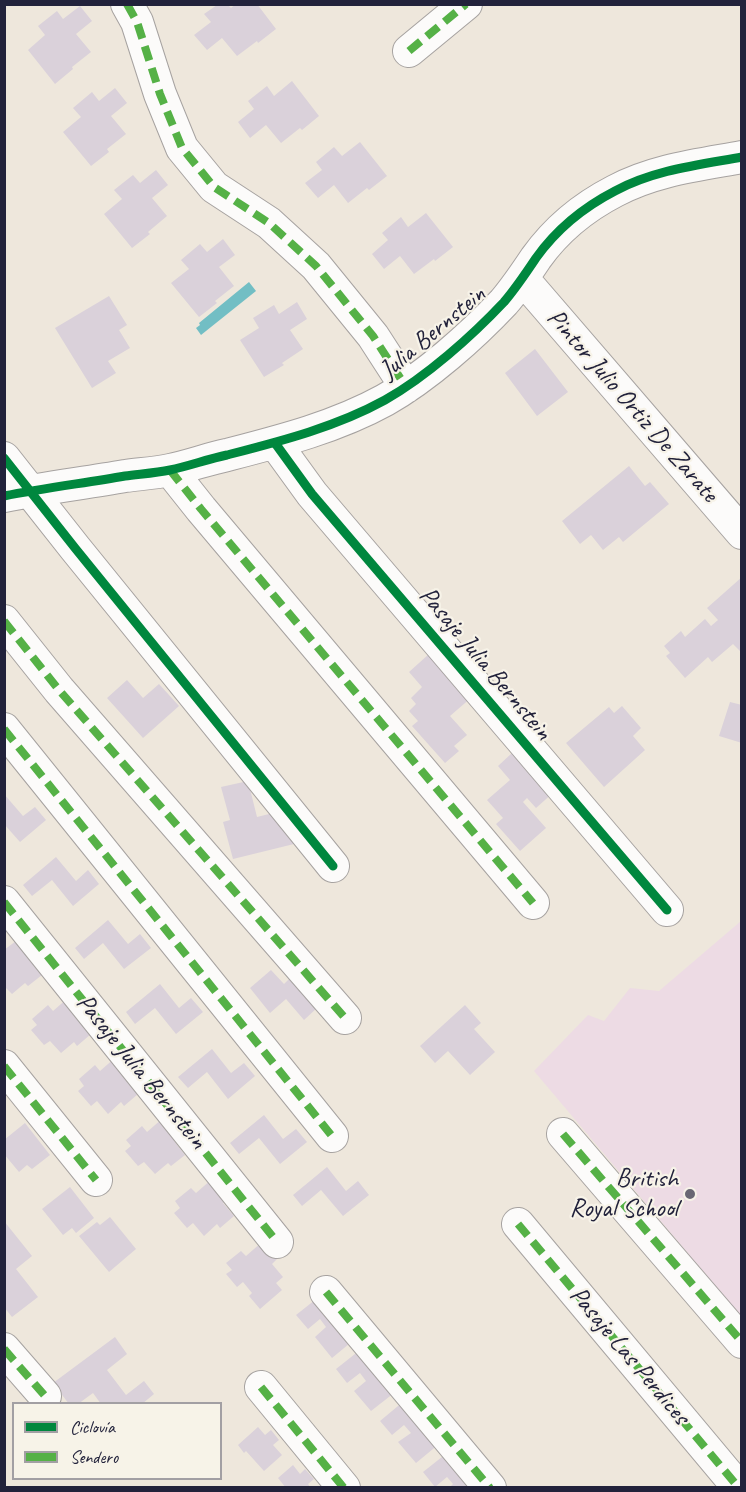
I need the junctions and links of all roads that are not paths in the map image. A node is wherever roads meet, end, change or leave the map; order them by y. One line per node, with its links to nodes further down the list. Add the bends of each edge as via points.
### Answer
1 (127, 4): 6 (street, via 182,148 214,187 269,223 316,266 373,336)
2 (466, 4): 3 (street)
3 (409, 51)
4 (741, 158): 5 (street, Julia Bernstein, via 663,172 615,190 566,225)
5 (523, 279): 6 (street, Julia Bernstein, via 485,321); 11 (street, Pintor Julio Ortiz De Zarate)
6 (406, 387): 7 (street, Julia Bernstein, via 344,419)
7 (275, 443): 9 (street, Julia Bernstein); 17 (street, Pasaje Julia Bernstein, via 312,494)
8 (4, 458): 10 (street)
9 (170, 470): 10 (street, Julia Bernstein); 16 (street)
10 (17, 494): 14 (street)
11 (741, 533)
12 (4, 621): 18 (street, via 59,690)
13 (4, 729): 21 (street)
14 (333, 866)
15 (4, 902): 24 (street, Pasaje Julia Bernstein)
16 (533, 903)
17 (667, 910)
18 (345, 1018)
19 (4, 1066): 22 (street)
20 (563, 1134): 26 (street)
21 (332, 1136)
22 (96, 1180)
23 (518, 1224): 32 (street, Pasaje Las Perdices)
24 (277, 1242)
25 (326, 1292): 31 (street)
26 (741, 1342)
27 (4, 1349): 29 (street)
28 (261, 1387): 30 (street)
29 (45, 1396)
30 (344, 1488)
31 (490, 1488)
32 (739, 1488)

